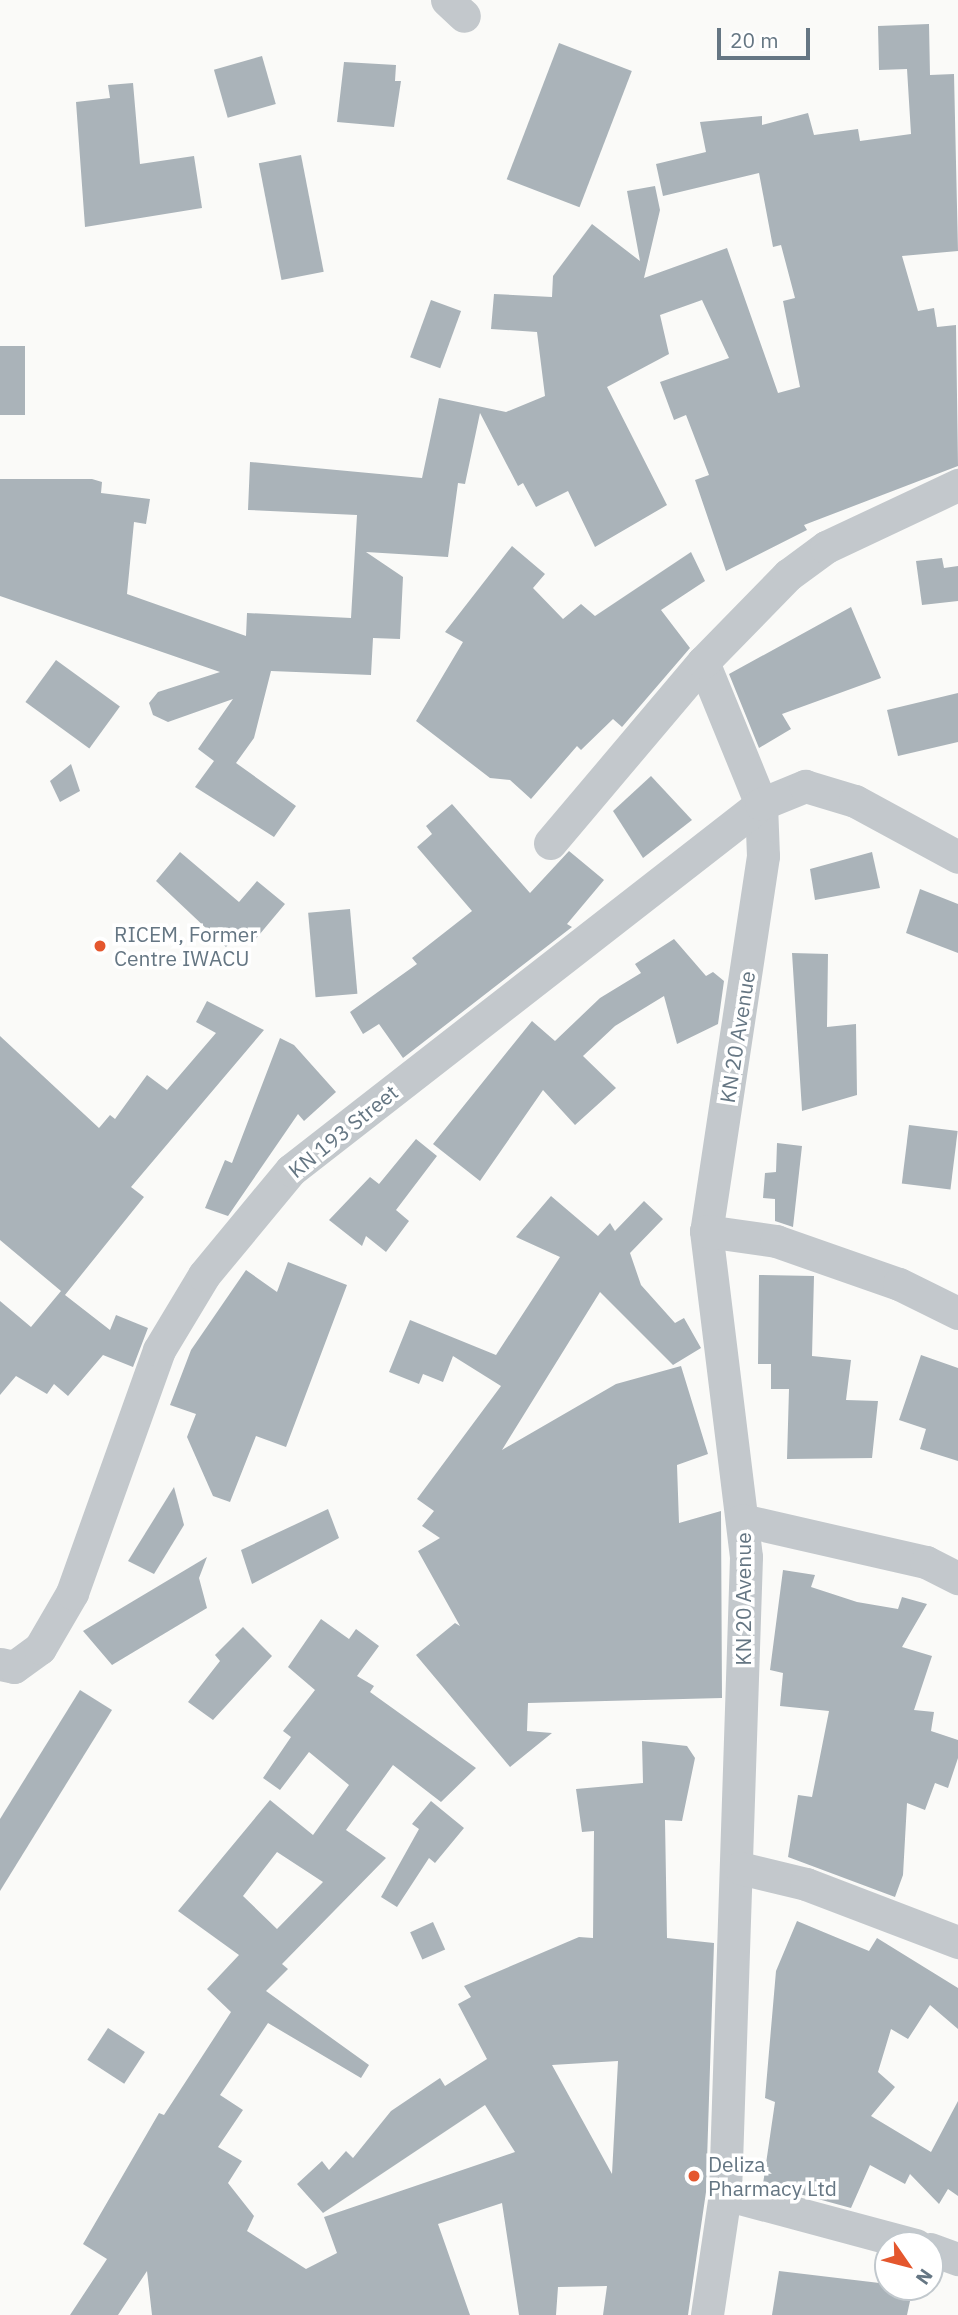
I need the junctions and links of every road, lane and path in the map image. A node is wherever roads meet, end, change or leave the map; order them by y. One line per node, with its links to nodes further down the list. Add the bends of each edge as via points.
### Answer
1 (958, 485): 2 (street, via 826,547 788,575)
2 (703, 662): 3 (street); 4 (street)
3 (761, 804): 5 (street, KN 193 Street, via 805,786 855,801); 6 (street, KN 20 Avenue, via 763,856); 10 (street, KN 193 Street, via 291,1170 204,1275 159,1350 72,1593 40,1648 14,1667)
4 (550, 843)
5 (958, 857)
6 (706, 1231): 7 (street, via 776,1241 899,1284); 8 (street, KN 20 Avenue)
7 (958, 1312)
8 (743, 1520): 9 (street, via 926,1562); 11 (street, KN 20 Avenue)
9 (958, 1578)
10 (0, 1664)
11 (740, 1868): 12 (street, via 806,1884); 13 (street, KN 20 Avenue)
12 (958, 1942)
13 (725, 2194): 14 (street); 15 (street, KN 20 Avenue)
14 (874, 2234)
15 (707, 2315)

